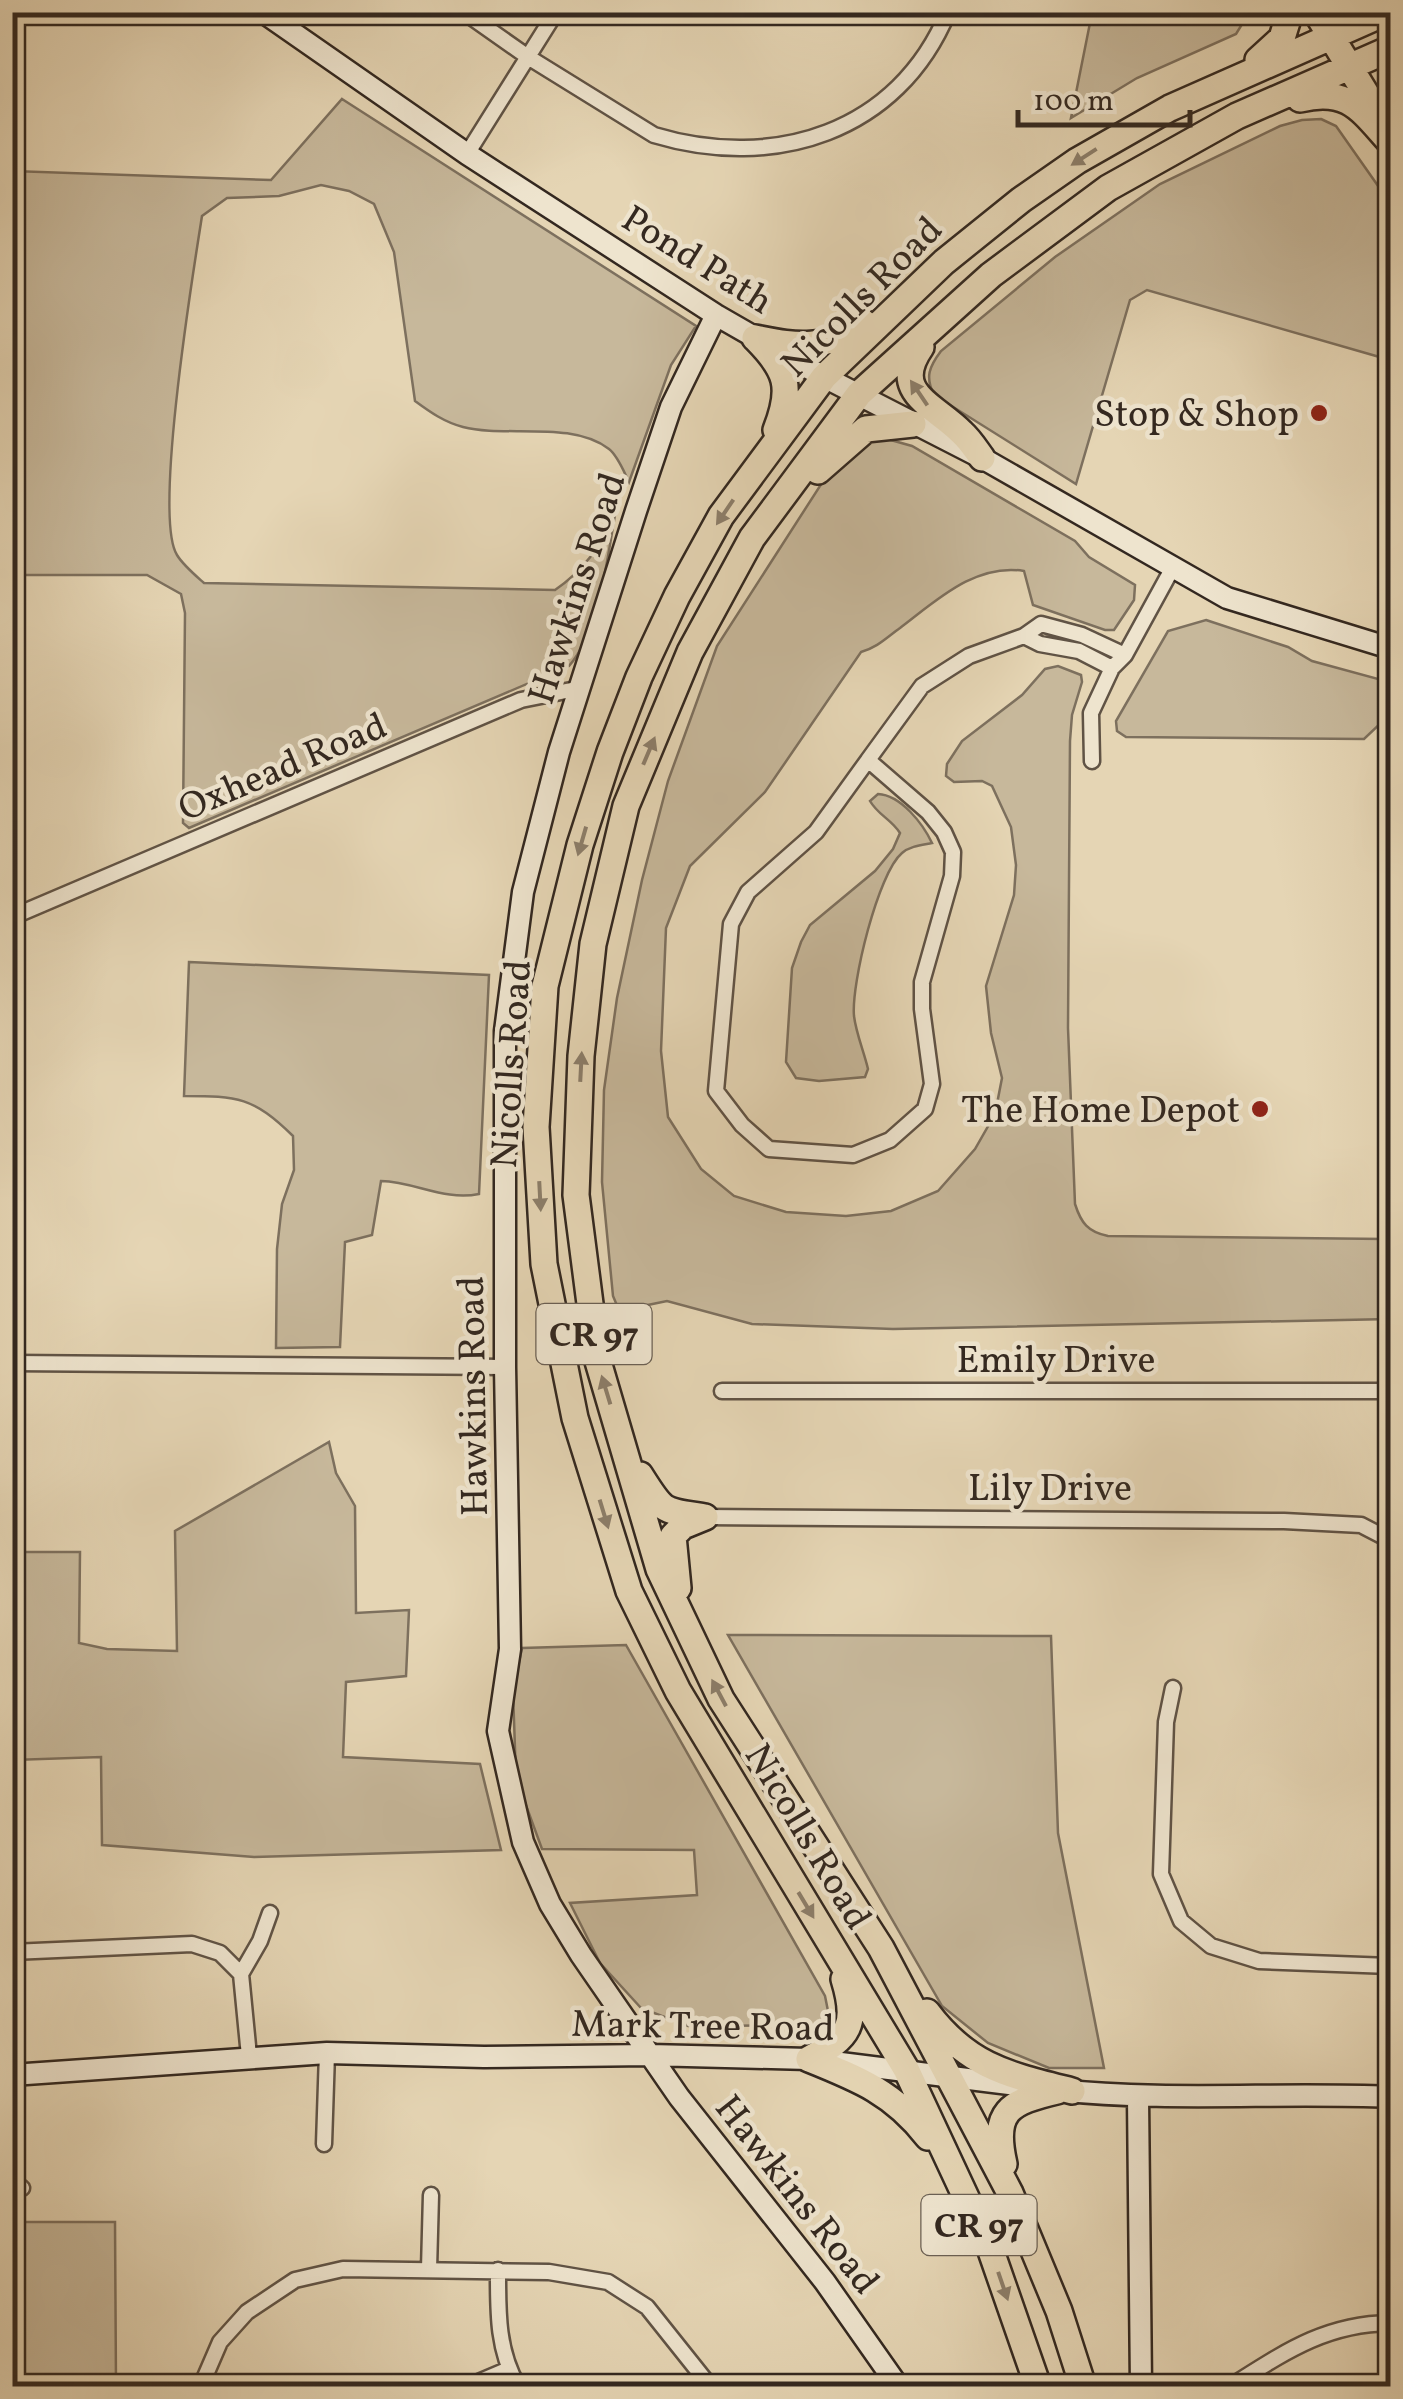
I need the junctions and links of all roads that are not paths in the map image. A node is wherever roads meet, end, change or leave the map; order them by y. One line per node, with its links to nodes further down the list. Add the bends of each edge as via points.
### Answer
1 (263, 12): 16 (street, Pond Path)
2 (464, 12): 10 (street)
3 (556, 12): 10 (street)
4 (948, 12): 10 (street, via 927,55 890,97 822,136 784,146 720,149 654,135)
5 (1290, 12): 12 (highway, via 1278,43)
6 (1316, 12): 8 (highway)
7 (1370, 16): 8 (highway, Nicolls Road / CR 97); 9 (highway)
8 (1331, 37): 11 (highway); 12 (highway, Nicolls Road / CR 97)
9 (1388, 55): 11 (highway, Nicolls Road / CR 97)
10 (528, 57): 16 (street)
11 (1349, 67): 13 (highway, Nicolls Road / CR 97); 14 (highway)
12 (1232, 80): 17 (highway, Nicolls Road / CR 97, one-way to 17, via 1077,161)
13 (1237, 116): 15 (highway, via 1336,95 1361,110); 19 (highway, Nicolls Road / CR 97, via 1075,210)
14 (1390, 134)
15 (1390, 142)
16 (466, 154): 18 (street, Pond Path)
17 (916, 287): 20 (highway, via 841,338 798,347); 21 (highway, Nicolls Road / CR 97)
18 (716, 315): 20 (street, Pond Path); 34 (street, Hawkins Road, via 671,408)
19 (944, 315): 22 (highway, Nicolls Road / CR 97); 25 (highway, one-way to 19, via 961,431 930,409 908,376 910,362)
20 (755, 338): 21 (street, Pond Path); 24 (highway, via 779,366 787,394)
21 (824, 377): 22 (street, Pond Path); 24 (highway, Nicolls Road / CR 97)
22 (859, 394): 23 (street, Pond Path); 26 (highway, Nicolls Road / CR 97)
23 (914, 424): 25 (street, Pond Path); 26 (highway, via 866,428 822,471)
24 (764, 458): 50 (highway, Nicolls Road / CR 97, one-way to 50, via 721,516 677,596 610,752 544,986 536,1127 544,1264 574,1418 628,1591 678,1691)
25 (982, 458): 27 (street, Pond Path)
26 (803, 470): 42 (highway, Nicolls Road / CR 97, one-way to 26, via 596,1358 576,1194 593,944 626,806 690,652 752,538)
27 (1172, 569): 31 (street, Pond Path, via 1244,605); 32 (street)
28 (1054, 628): 29 (street, via 1041,624); 30 (street); 32 (street)
29 (1024, 636): 30 (street); 35 (street, via 969,656 922,686)
30 (1050, 646): 33 (street)
31 (1390, 648)
32 (1125, 655): 33 (street)
33 (1112, 668): 36 (street, via 1091,712)
34 (582, 688): 37 (street, Oxhead Road, via 521,700); 39 (street, Hawkins Road, via 523,892 505,1031)
35 (868, 760): 35 (street, via 816,832 748,892 731,924 716,1090 769,1149 853,1155 890,1140 925,1110 932,1084 922,982 953,852 928,812)
36 (1092, 761)
37 (12, 917)
38 (12, 1362): 39 (street)
39 (505, 1367): 54 (street, Hawkins Road, via 510,1648 498,1731 522,1842 550,1904)
40 (1390, 1391): 41 (street, Emily Drive)
41 (722, 1392)
42 (624, 1450): 43 (highway, via 659,1506); 45 (highway, Nicolls Road / CR 97, via 659,1569)
43 (705, 1517): 44 (street, Lily Drive, via 1300,1522 1361,1525); 45 (highway, via 683,1526 671,1542)
44 (1390, 1540)
45 (682, 1618): 48 (highway, Nicolls Road / CR 97, one-way to 45, via 721,1698)
46 (1173, 1688): 51 (street, via 1161,1874 1181,1921 1211,1946 1260,1962)
47 (270, 1913): 52 (street)
48 (881, 1948): 59 (highway, Nicolls Road / CR 97); 60 (highway, via 940,2030 980,2063)
49 (12, 1952): 52 (street, via 192,1944 220,1953)
50 (836, 1955): 56 (highway, via 852,2024 838,2043); 57 (highway, Nicolls Road / CR 97)
51 (1390, 1966)
52 (242, 1974): 55 (street)
53 (327, 2053): 54 (street, Mark Tree Road); 55 (street, Mark Tree Road); 63 (street)
54 (649, 2055): 56 (street, Mark Tree Road); 72 (street, Hawkins Road, via 825,2282)
55 (249, 2056): 58 (street, Mark Tree Road)
56 (809, 2059): 57 (street, Mark Tree Road); 64 (highway, via 896,2101)
57 (906, 2069): 59 (street, Mark Tree Road); 64 (highway, Nicolls Road / CR 97); 69 (highway, via 965,2125)
58 (12, 2075)
59 (949, 2076): 60 (street, Mark Tree Road); 65 (highway, Nicolls Road / CR 97)
60 (1067, 2091): 62 (street, Mark Tree Road); 65 (highway, via 1019,2102 1002,2118 999,2142)
61 (1390, 2096): 62 (street, Mark Tree Road)
62 (1138, 2098): 79 (street)
63 (324, 2144)
64 (957, 2178): 77 (highway, Nicolls Road / CR 97, one-way to 77, via 991,2251)
65 (1010, 2193): 69 (highway, Nicolls Road / CR 97)
66 (431, 2195): 67 (street)
67 (429, 2269): 68 (street); 73 (street, via 343,2269 295,2280 229,2330)
68 (498, 2270): 71 (street); 76 (street, via 584,2276 627,2292 664,2324)
69 (1059, 2311): 78 (highway, Nicolls Road / CR 97)
70 (1390, 2323): 80 (street, via 1358,2324 1302,2342)
71 (509, 2370): 74 (street); 75 (street)
72 (894, 2385)
73 (202, 2386)
74 (469, 2386)
75 (518, 2386)
76 (710, 2386)
77 (1038, 2386)
78 (1083, 2386)
79 (1141, 2386)
80 (1232, 2386)

